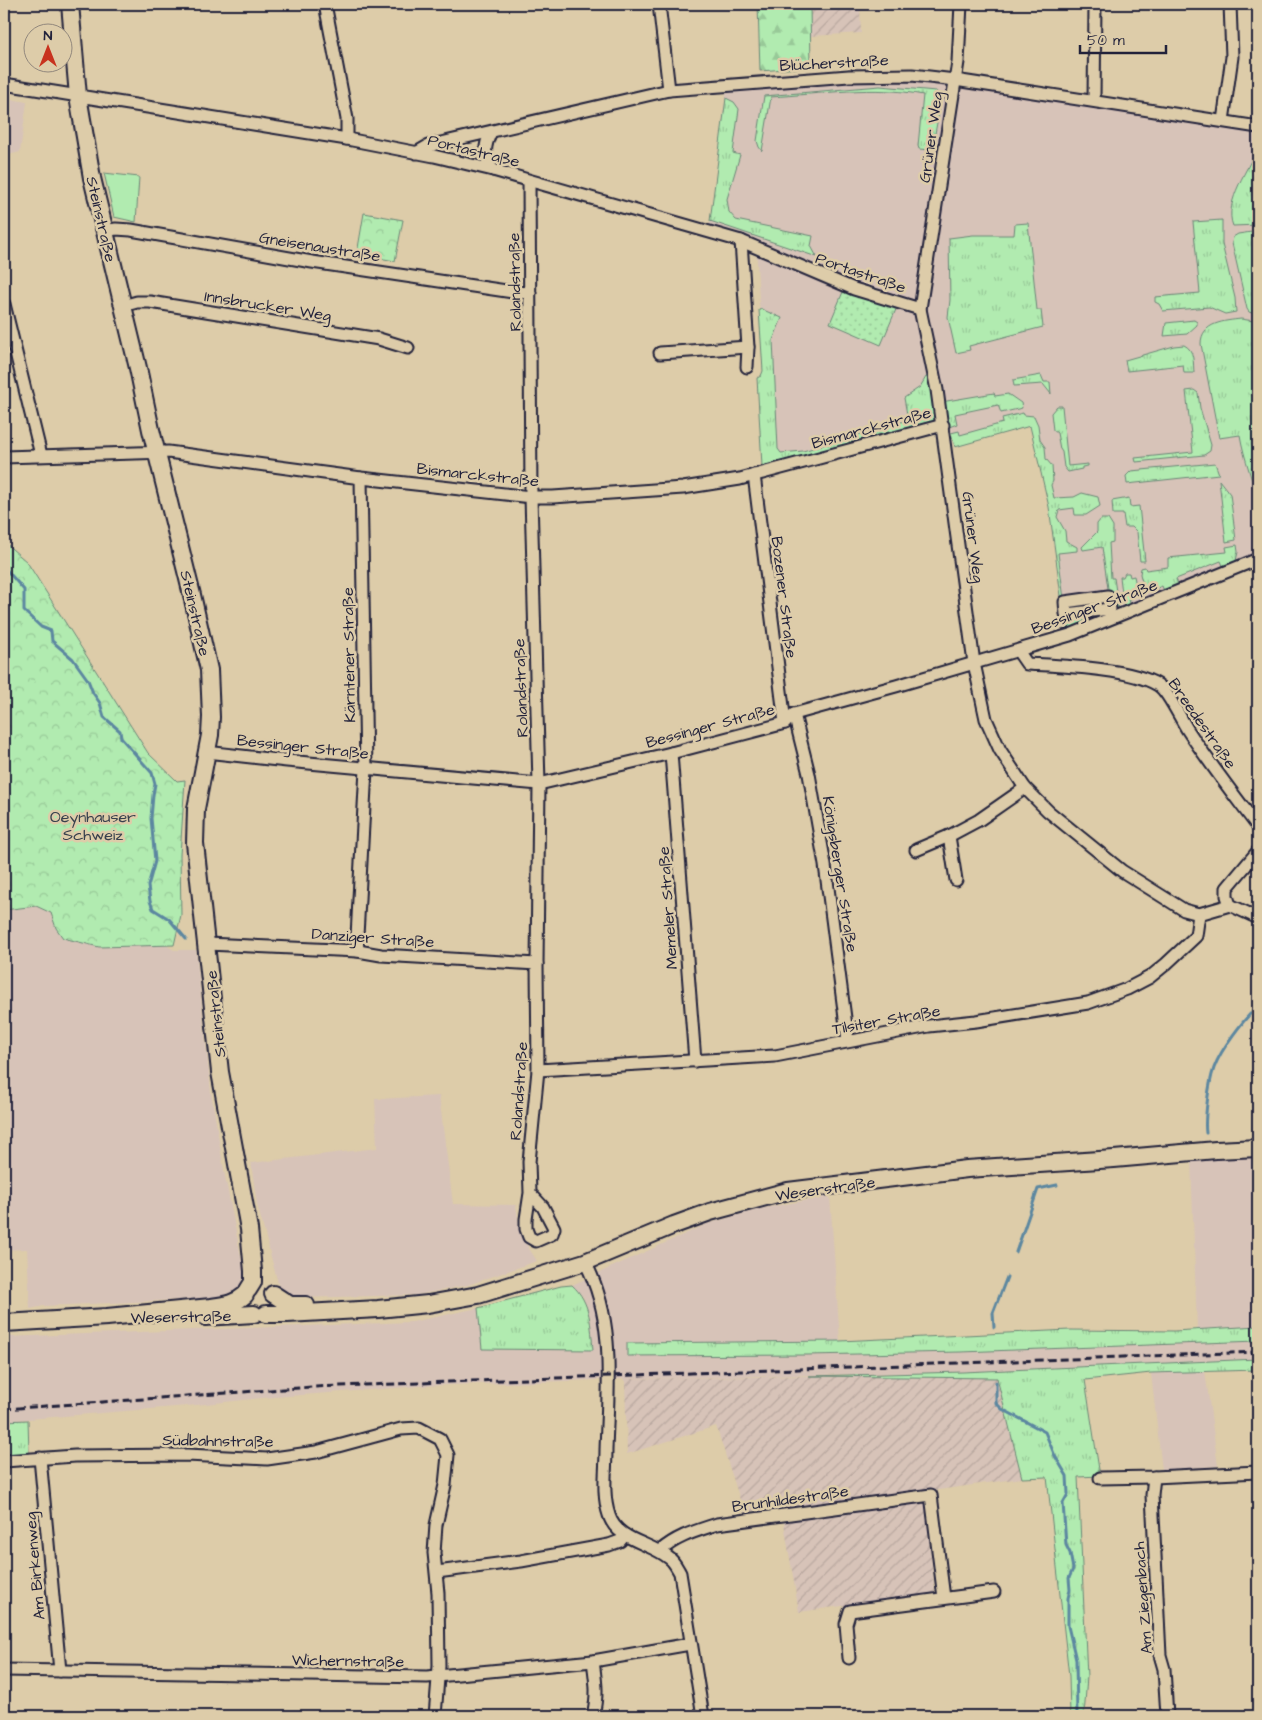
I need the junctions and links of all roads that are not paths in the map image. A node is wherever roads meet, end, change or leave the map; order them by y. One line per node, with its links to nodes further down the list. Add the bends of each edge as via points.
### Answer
1 (70, 4): 10 (main road, Steinstraße)
2 (325, 4): 15 (street, via 347,120)
3 (659, 4): 9 (street)
4 (961, 4): 7 (street, Grüner Weg)
5 (1095, 4): 11 (street)
6 (1230, 4): 12 (street, via 1232,56)
7 (955, 80): 9 (street, Blücherstraße, via 912,75 849,76); 11 (street, Blücherstraße); 24 (street, Grüner Weg)
8 (4, 84): 10 (street, Portastraße)
9 (669, 90): 14 (street, Blücherstraße)
10 (78, 96): 15 (street, Portastraße); 19 (main road, Steinstraße, via 90,170)
11 (1094, 100): 12 (street, Blücherstraße)
12 (1223, 121): 13 (street, Blücherstraße)
13 (1258, 127)
14 (491, 132): 16 (street, Blücherstraße, via 428,146); 17 (street, via 485,152)
15 (347, 139): 16 (street, Portastraße)
16 (416, 153): 17 (street, Portastraße)
17 (492, 170): 18 (street, Portastraße)
18 (529, 180): 20 (street, Portastraße); 21 (street, Rolandstraße)
19 (105, 231): 21 (street, Gneisenaustraße, via 131,230 312,262); 23 (main road, Steinstraße)
20 (741, 241): 24 (street, Portastraße, via 854,289); 25 (street)
21 (530, 293): 35 (street, Rolandstraße)
22 (4, 304): 31 (street)
23 (123, 306): 26 (street, Innsbrucker Weg, via 150,302 379,339); 30 (main road, Steinstraße)
24 (920, 309): 29 (street, Grüner Weg)
25 (748, 347): 27 (street); 28 (street)
26 (408, 348)
27 (660, 353)
28 (747, 367)
29 (943, 425): 33 (street, Bismarckstraße); 38 (street, Grüner Weg)
30 (156, 452): 31 (street, Bismarckstraße); 34 (street, Bismarckstraße); 41 (main road, Steinstraße, via 209,670 212,717)
31 (42, 455): 32 (street, Bismarckstraße)
32 (4, 456)
33 (754, 475): 35 (street, Bismarckstraße, via 683,488); 40 (street, Bozener Straße)
34 (361, 478): 35 (street, Bismarckstraße); 43 (street, Kärntener Straße)
35 (530, 496): 44 (street, Rolandstraße)
36 (1258, 559): 37 (street, Bessinger Straße, via 1070,635)
37 (1018, 651): 38 (street, Bessinger Straße); 46 (street, Breedestraße, via 1027,664 1137,676 1159,686)
38 (974, 663): 39 (street, Bessinger Straße); 45 (street, Grüner Weg, via 986,719 1000,750)
39 (794, 714): 40 (street, Bessinger Straße); 57 (street, Königsberger Straße, via 817,819)
40 (785, 723): 42 (street, Bessinger Straße)
41 (206, 752): 43 (street, Bessinger Straße); 54 (main road, Steinstraße, via 196,809 195,843)
42 (671, 753): 44 (street, Bessinger Straße); 58 (street, Memeler Straße)
43 (366, 769): 44 (street, Bessinger Straße); 55 (street, Kärntener Straße)
44 (539, 784): 56 (street, Rolandstraße)
45 (1025, 788): 47 (street); 52 (street, Grüner Weg, via 1048,811 1122,871 1184,910)
46 (1258, 827)
47 (949, 836): 48 (street); 50 (street)
48 (916, 850)
49 (1258, 851): 51 (street, via 1227,888)
50 (956, 880)
51 (1230, 906): 52 (street); 53 (street)
52 (1199, 914): 57 (street, Tilsiter Straße, via 1196,936 1150,977 1127,989 1088,1003)
53 (1258, 918)
54 (207, 944): 55 (street, Danziger Straße); 62 (main road, Steinstraße, via 220,1072)
55 (358, 951): 56 (street, Danziger Straße)
56 (537, 964): 59 (street, Rolandstraße)
57 (848, 1041): 58 (street, Tilsiter Straße, via 775,1056)
58 (695, 1061): 59 (street, Tilsiter Straße)
59 (538, 1070): 61 (street, Rolandstraße, via 529,1162)
60 (1258, 1148): 63 (main road, Weserstraße, via 967,1169 788,1191 710,1212)
61 (530, 1193)
62 (249, 1230): 64 (main road, Steinstraße, via 264,1280); 65 (main road, Steinstraße, via 254,1272)
63 (585, 1262): 66 (main road, Weserstraße, via 478,1296); 75 (street, via 594,1279 608,1345 606,1501 609,1516)
64 (271, 1292): 65 (main road, via 261,1285 252,1287); 66 (main road, Weserstraße, via 290,1305); 67 (main road, via 273,1308)
65 (247, 1293): 67 (main road, via 245,1304 250,1312); 68 (main road, Weserstraße, via 229,1305)
66 (408, 1305): 67 (main road, Weserstraße, via 338,1312)
67 (260, 1314): 68 (main road, Weserstraße)
68 (108, 1317): 69 (main road, Weserstraße)
69 (4, 1323)
70 (40, 1458): 71 (street, Südbahnstraße); 77 (street, Südbahnstraße, via 187,1455 267,1459 316,1452 401,1429 419,1428 440,1439 448,1455 436,1525 434,1552); 84 (street, Am Birkenweg)
71 (4, 1461)
72 (1258, 1472): 73 (street)
73 (1154, 1477): 74 (street); 89 (street, Am Ziegenbach, via 1152,1495 1160,1655)
74 (1100, 1478)
75 (626, 1535): 76 (street); 77 (street, via 609,1545)
76 (660, 1551): 79 (street, Brunhildestraße, via 687,1533 717,1524 931,1495); 80 (street, via 671,1559 680,1573)
77 (437, 1572): 85 (street)
78 (994, 1592): 79 (street)
79 (944, 1598): 81 (street, via 850,1611 846,1624)
80 (690, 1644): 82 (street, Wichernstraße); 88 (street)
81 (849, 1658)
82 (593, 1661): 85 (street, Wichernstraße); 87 (street, via 597,1700)
83 (4, 1670): 84 (street, Wichernstraße)
84 (60, 1671): 85 (street, Wichernstraße)
85 (438, 1676): 86 (street)
86 (435, 1716)
87 (593, 1716)
88 (703, 1716)
89 (1167, 1716)

